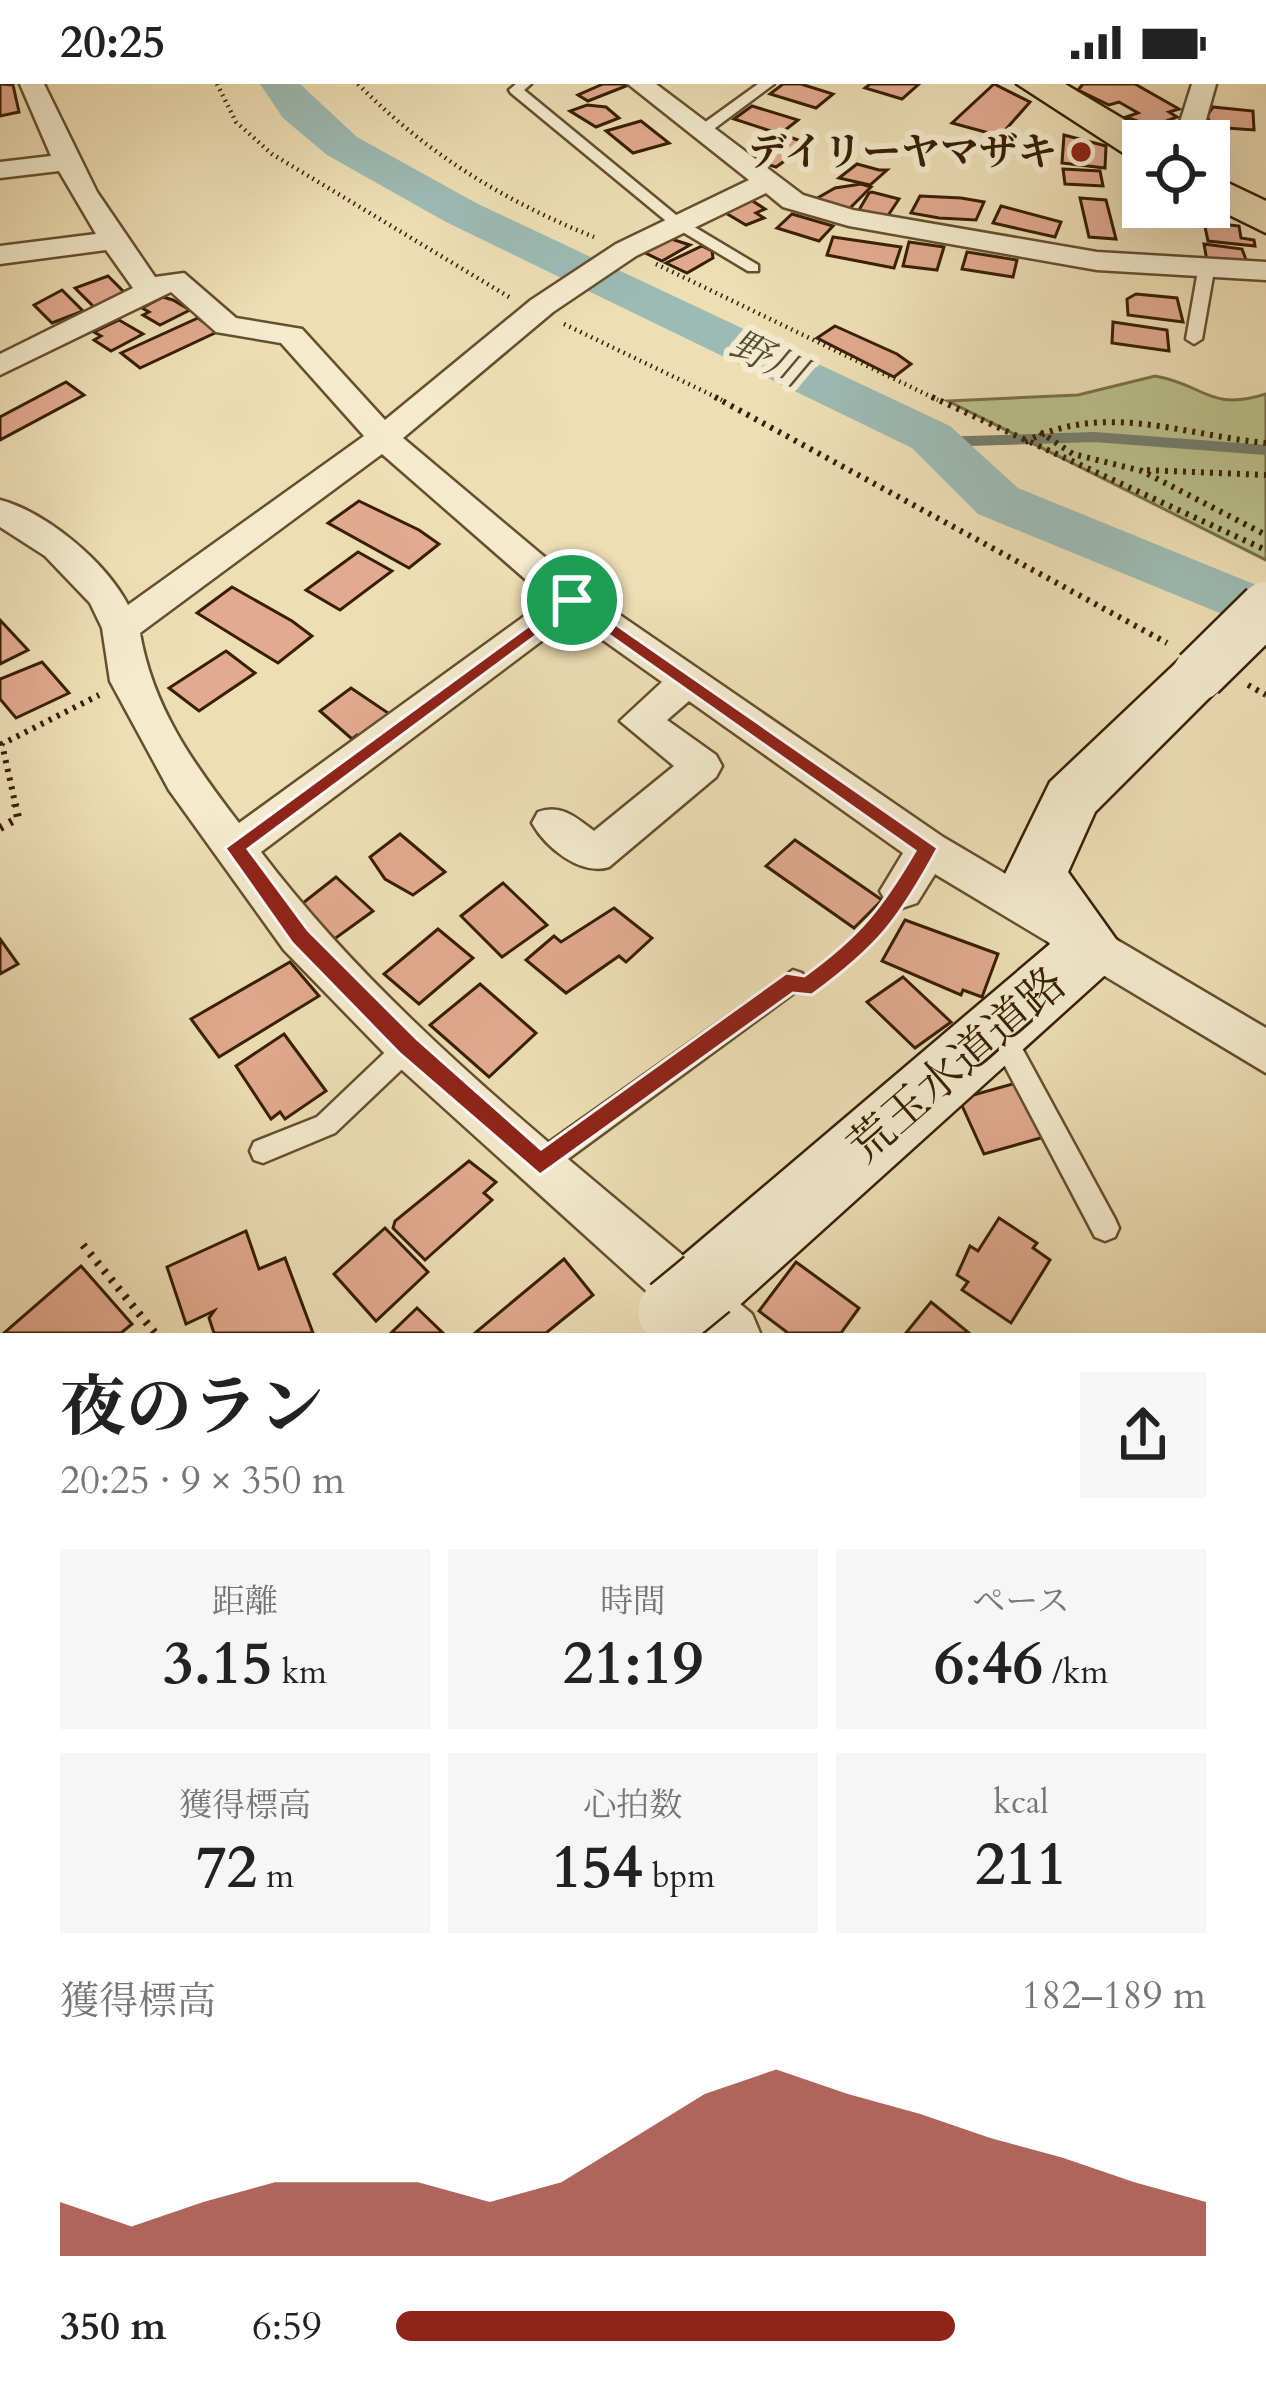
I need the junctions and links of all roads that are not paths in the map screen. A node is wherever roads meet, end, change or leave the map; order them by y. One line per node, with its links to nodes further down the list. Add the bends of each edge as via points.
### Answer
1 (32, 84): 10 (street)
2 (524, 84): 15 (lane, via 516,91)
3 (640, 84): 8 (street)
4 (767, 84): 8 (lane)
5 (1036, 84): 9 (main road)
6 (1204, 84): 7 (street)
7 (1193, 120)
8 (703, 130): 12 (street)
9 (1122, 135)
10 (64, 162): 11 (street); 16 (street)
11 (0, 170)
12 (767, 182): 15 (street); 18 (street, via 793,201 849,218 1096,261)
13 (1230, 199): 14 (main road)
14 (1266, 220)
15 (676, 222): 19 (lane); 24 (street, via 539,309)
16 (111, 241): 17 (street); 21 (street)
17 (0, 255)
18 (1207, 265): 20 (street); 22 (lane)
19 (753, 268)
20 (1266, 272)
21 (150, 291): 23 (street); 24 (street, via 174,279 227,326 291,334)
22 (1194, 338)
23 (0, 366)
24 (383, 438): 26 (street); 28 (street)
25 (0, 511): 28 (street, via 57,548 105,596)
26 (572, 600): 29 (street); 31 (street)
27 (1266, 608): 34 (main road, 荒玉水道道路, bridge, via 1071,798 1035,876)
28 (121, 628): 31 (street, via 129,681 183,779)
29 (686, 683): 30 (street, via 640,721 702,766 594,855); 32 (street)
30 (553, 823)
31 (235, 848): 37 (street, via 300,937)
32 (928, 848): 33 (street); 34 (street)
33 (902, 891)
34 (1090, 950): 36 (main road, 荒玉水道道路); 38 (street)
35 (794, 980): 40 (lane)
36 (998, 1028): 41 (lane); 42 (main road, 荒玉水道道路)
37 (409, 1046): 39 (lane, via 326,1125); 40 (street)
38 (1266, 1052)
39 (262, 1151)
40 (540, 1164): 42 (street)
41 (1105, 1228)
42 (690, 1316)

